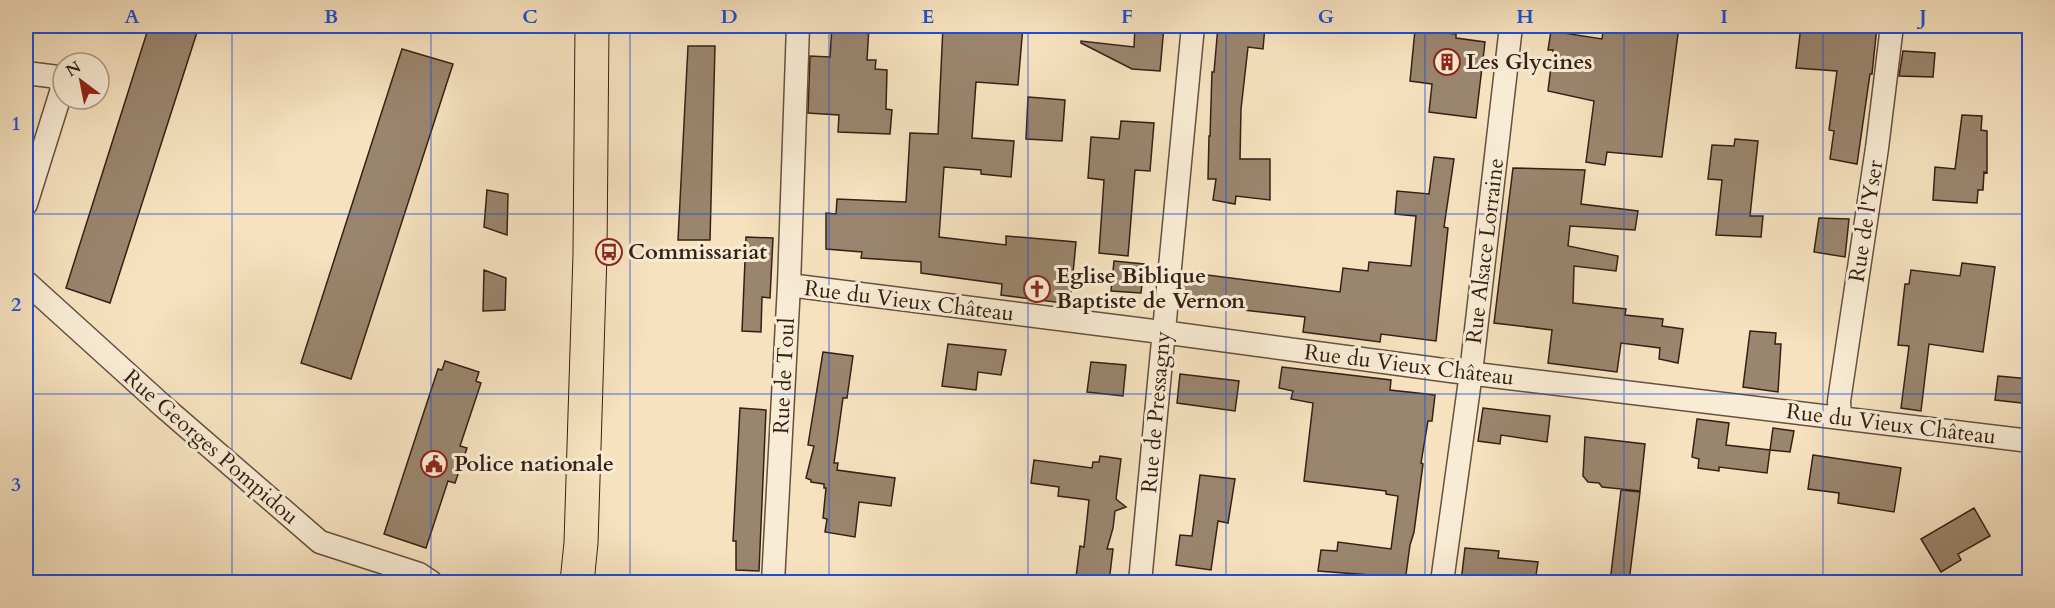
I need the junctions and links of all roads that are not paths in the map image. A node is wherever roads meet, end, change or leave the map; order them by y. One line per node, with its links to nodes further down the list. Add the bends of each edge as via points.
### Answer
1 (592, 26): 15 (main road, via 590,274)
2 (798, 26): 9 (street, Rue de Toul)
3 (1193, 26): 10 (street, Rue de Pressagny)
4 (1511, 26): 11 (street, Rue Alsace Lorraine)
5 (1892, 26): 12 (street, Rue de l'Yser)
6 (26, 73): 7 (street, via 58,77 62,89)
7 (26, 204)
8 (26, 282): 14 (street, Rue Georges Pompidou, via 320,542)
9 (789, 285): 10 (street, Rue du Vieux Château); 16 (street, Rue de Toul)
10 (1164, 333): 11 (street, Rue du Vieux Château); 17 (street, Rue de Pressagny)
11 (1471, 373): 12 (street, Rue du Vieux Château); 18 (street, Rue Alsace Lorraine)
12 (1839, 417): 13 (street, Rue du Vieux Château)
13 (2030, 441)
14 (425, 578)
15 (579, 581)
16 (773, 582)
17 (1140, 582)
18 (1442, 582)

